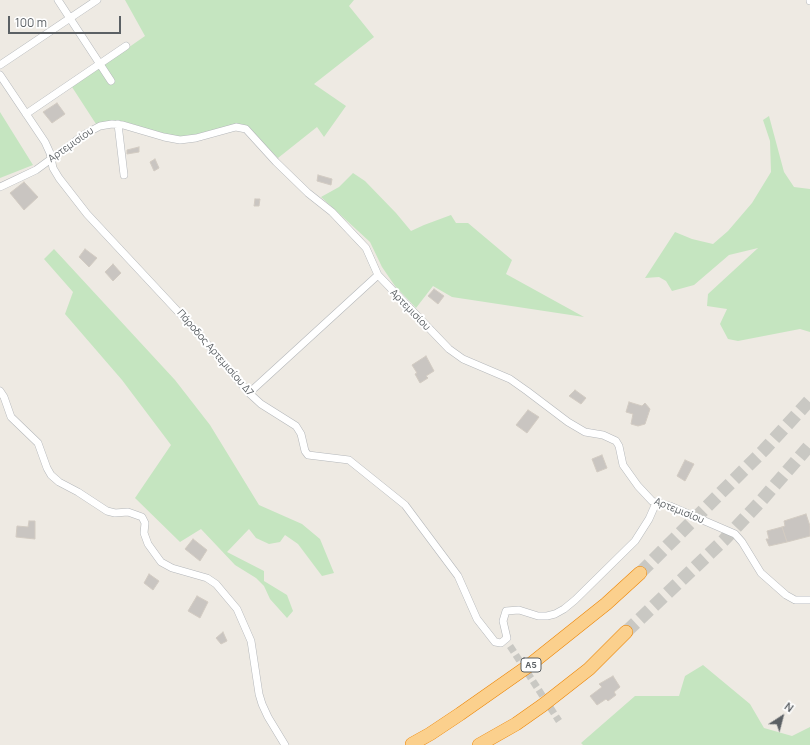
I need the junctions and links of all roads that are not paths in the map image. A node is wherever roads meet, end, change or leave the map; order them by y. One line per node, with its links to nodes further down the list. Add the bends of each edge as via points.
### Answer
1 (58, 0): 3 (street)
2 (97, 0): 3 (street)
3 (70, 19): 5 (street); 6 (street)
4 (126, 46): 5 (street)
5 (99, 63): 8 (street); 9 (street)
6 (0, 65)
7 (0, 75): 9 (street, Πάροδος Αρτεμισίου Δ7)
8 (111, 81)
9 (26, 114): 11 (street, Πάροδος Αρτεμισίου Δ7, via 45,142)
10 (118, 124): 11 (street, Αρτεμισίου, via 95,128); 12 (street); 14 (street, Αρτεμισίου, via 180,140 232,128 246,129 281,167 332,212 366,248)
11 (50, 159): 13 (street, Αρτεμισίου, via 36,170); 16 (street, Πάροδος Αρτεμισίου Δ7, via 54,172 76,201 197,332)
12 (124, 175)
13 (0, 187)
14 (378, 275): 16 (street); 17 (street, Αρτεμισίου, via 449,349 463,359 510,379 584,432 603,435 616,441 626,470 646,496)
15 (0, 391): 24 (street, via 11,418 38,443 51,476 107,511 128,512 142,517 148,544 161,562 172,568 207,578 216,584 237,609 251,641 262,704)
16 (249, 394): 21 (street, Πάροδος Αρτεμισίου Δ7, via 296,426 308,455 348,460 405,505 458,576 477,619 495,642 501,643)
17 (656, 503): 19 (street, Αρτεμισίου, via 670,506 735,534 761,573 795,600); 21 (street, via 635,541 564,609 547,616 519,610 506,611 503,621)
18 (640, 573): 23 (highway, Α5, via 527,667)
19 (810, 600)
20 (626, 632): 25 (highway, via 588,669 543,705)
21 (507, 638): 22 (street)
22 (510, 646)
23 (412, 744)
24 (285, 745)
25 (479, 745)

